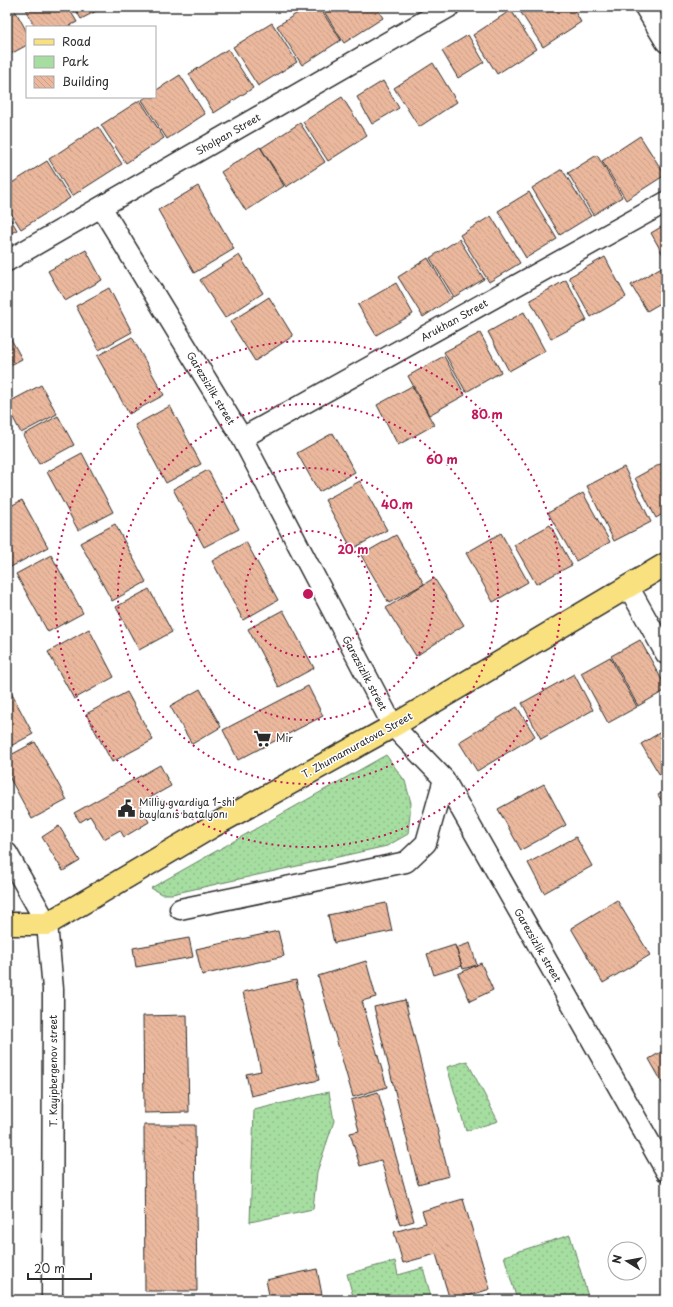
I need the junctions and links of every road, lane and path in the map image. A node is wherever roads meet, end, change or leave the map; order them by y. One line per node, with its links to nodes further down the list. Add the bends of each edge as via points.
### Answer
1 (448, 7): 5 (street, Sholpan Street)
2 (645, 7): 3 (street)
3 (666, 42)
4 (666, 202): 7 (street, Arukhan Street)
5 (101, 207): 6 (street, Sholpan Street); 7 (street, Garezsizlik street)
6 (7, 261)
7 (242, 438): 11 (street, Garezsizlik street)
8 (666, 564): 9 (main road, T. Zhumamuratova Street)
9 (628, 586): 10 (street); 11 (main road, T. Zhumamuratova Street)
10 (666, 654)
11 (393, 726): 12 (street, Garezsizlik street); 16 (main road, T. Zhumamuratova Street, via 214,826)
12 (444, 779): 14 (street, via 426,843 406,862); 17 (street, Garezsizlik street)
13 (7, 853): 16 (street, T. Kayipbergenov street)
14 (180, 909)
15 (7, 924): 16 (main road)
16 (48, 924): 18 (street, T. Kayipbergenov street, via 53,989)
17 (666, 1171)
18 (52, 1300)

